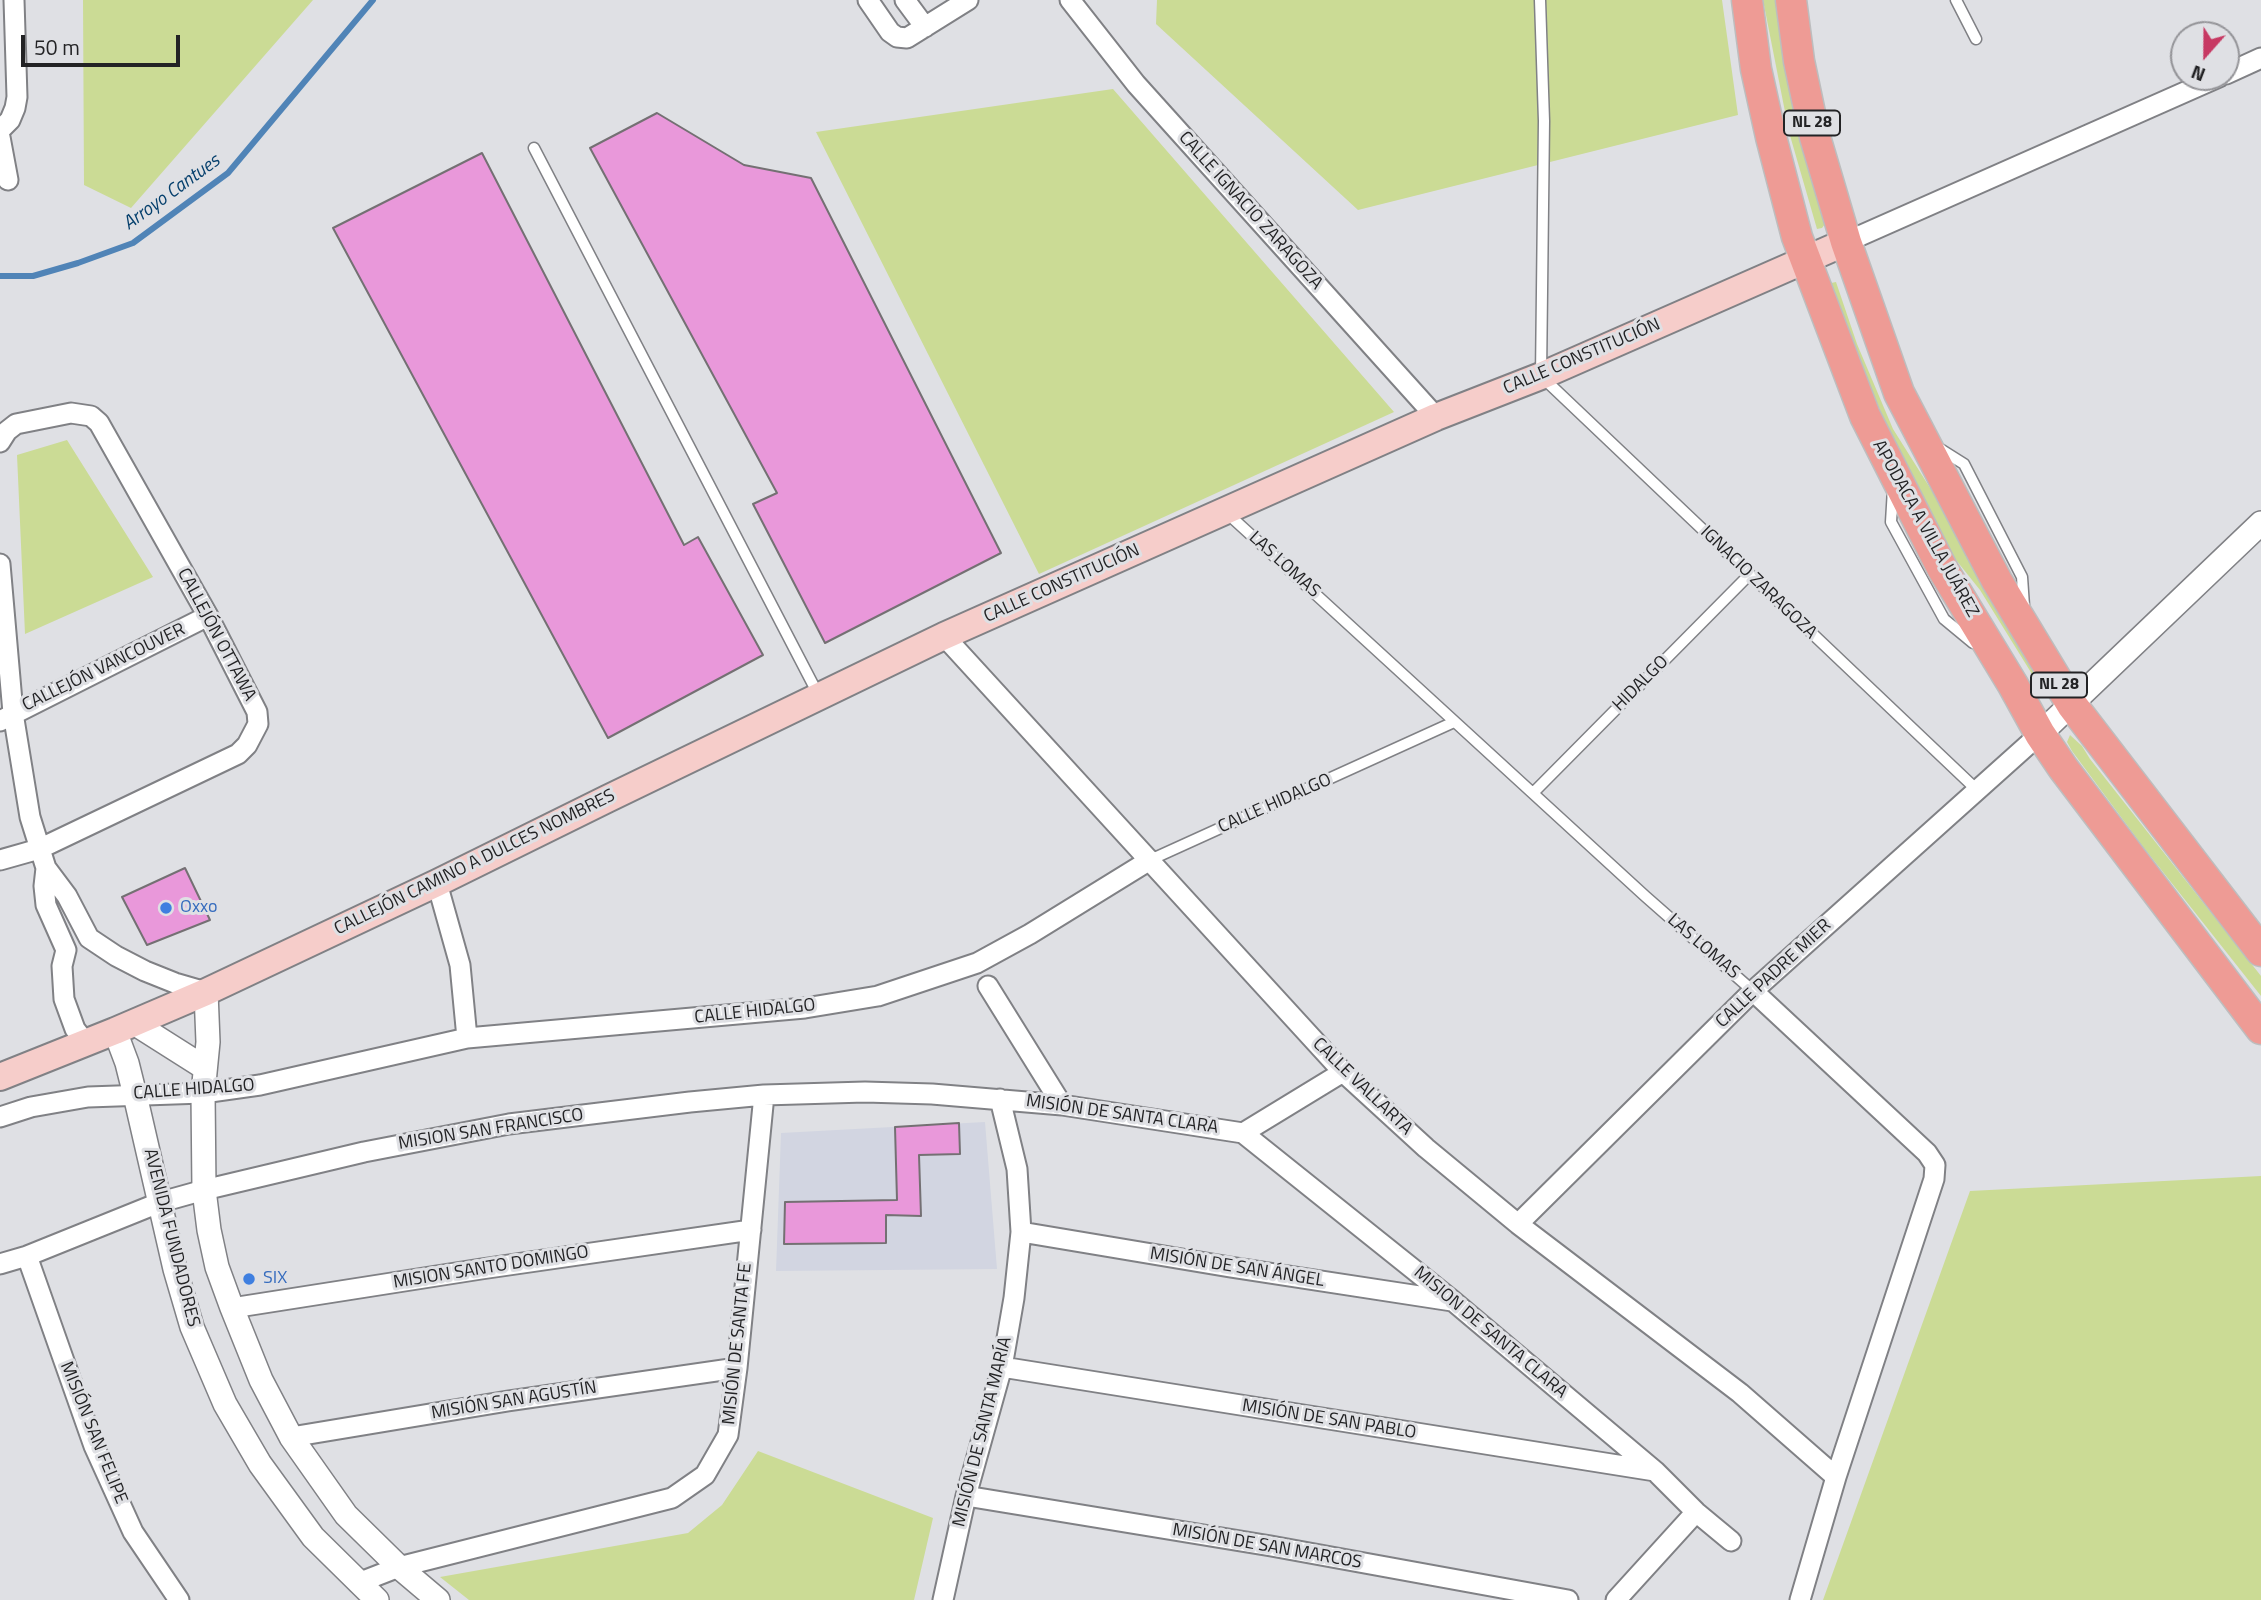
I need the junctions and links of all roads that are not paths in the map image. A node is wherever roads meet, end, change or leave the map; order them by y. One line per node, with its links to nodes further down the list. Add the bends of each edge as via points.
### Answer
1 (14, 0): 15 (street, via 17,97 10,120)
2 (868, 0): 10 (street, via 897,37 907,38)
3 (905, 0): 10 (street)
4 (968, 0): 10 (street)
5 (1070, 0): 22 (street, CALLE IGNACIO ZARAGOZA, via 1136,84)
6 (1540, 0): 21 (lane, via 1544,121)
7 (1747, 0): 20 (main road, APODACA A VILLA JUÁREZ / NL 28, via 1771,138)
8 (1791, 0): 19 (main road, NL 28, via 1815,137)
9 (1956, 0): 11 (lane)
10 (925, 27)
11 (1976, 39)
12 (2261, 58): 13 (street)
13 (2240, 68)
14 (2187, 91): 19 (street, CALLE CONSTITUCIÓN)
15 (0, 130)
16 (0, 138): 18 (street)
17 (534, 148): 31 (lane)
18 (8, 180)
19 (1846, 242): 20 (main road, CALLE CONSTITUCIÓN); 32 (main road, NL 28, via 1899,393 1997,581)
20 (1807, 261): 21 (main road, CALLE CONSTITUCIÓN); 35 (main road, APODACA A VILLA JUÁREZ / NL 28, via 1865,416 1942,568)
21 (1541, 376): 22 (main road, CALLE CONSTITUCIÓN); 27 (lane, IGNACIO ZARAGOZA)
22 (1436, 418): 24 (main road, CALLE CONSTITUCIÓN)
23 (0, 442): 29 (street, CALLEJÓN OTTAWA, via 16,424 71,413 91,416 107,433)
24 (1225, 511): 30 (main road, CALLE CONSTITUCIÓN); 34 (lane, LAS LOMAS)
25 (2261, 523): 32 (street)
26 (0, 564): 28 (street)
27 (1749, 575): 36 (lane, IGNACIO ZARAGOZA); 37 (lane, HIDALGO)
28 (1, 593): 33 (street)
29 (208, 616): 33 (street, CALLEJÓN VANCOUVER); 38 (street, CALLEJÓN OTTAWA, via 257,712 258,724 247,745 238,754)
30 (944, 636): 31 (main road, CALLEJÓN CAMINO A DULCES NOMBRES); 40 (street, CALLE VALLARTA)
31 (819, 696): 42 (main road, CALLEJÓN CAMINO A DULCES NOMBRES)
32 (2072, 705): 35 (street); 45 (main road, NL 28)
33 (6, 717): 38 (street)
34 (1454, 722): 37 (lane, LAS LOMAS); 40 (lane, CALLE HIDALGO)
35 (2040, 734): 36 (street, CALLE PADRE MIER); 50 (main road, APODACA A VILLA JUÁREZ / NL 28)
36 (1977, 790): 47 (street, CALLE PADRE MIER)
37 (1533, 793): 47 (lane, LAS LOMAS)
38 (39, 849): 39 (street, CALLEJÓN OTTAWA); 41 (street)
39 (0, 860)
40 (1150, 860): 51 (street, CALLE HIDALGO, via 977,963 877,996 792,1009); 54 (street, CALLE VALLARTA)
41 (46, 868): 43 (street, via 67,895); 44 (street, via 46,905)
42 (437, 883): 48 (main road, CALLEJÓN CAMINO A DULCES NOMBRES); 51 (street, via 460,965)
43 (89, 938): 44 (street); 48 (street, via 145,971)
44 (66, 950): 52 (street, via 64,999)
45 (2261, 951)
46 (988, 986): 60 (street)
47 (1753, 991): 65 (street, CALLE PADRE MIER); 76 (street, LAS LOMAS, via 1935,1165)
48 (206, 992): 49 (main road, CALLEJÓN CAMINO A DULCES NOMBRES); 53 (street)
49 (125, 1027): 52 (main road, CALLEJÓN CAMINO A DULCES NOMBRES); 53 (street); 57 (street, AVENIDA FUNDADORES)
50 (2261, 1029)
51 (467, 1038): 56 (street, CALLE HIDALGO, via 260,1085)
52 (85, 1042): 55 (main road, CALLEJÓN CAMINO A DULCES NOMBRES)
53 (205, 1068): 56 (street)
54 (1343, 1072): 62 (street); 65 (street, CALLE VALLARTA)
55 (0, 1077)
56 (203, 1093): 57 (street, CALLE HIDALGO); 63 (street)
57 (135, 1095): 61 (street, CALLE HIDALGO, via 67,1099); 64 (street, AVENIDA FUNDADORES)
58 (764, 1095): 59 (street, MISION SAN FRANCISCO, via 865,1092); 63 (street, MISION SAN FRANCISCO, via 509,1124); 66 (street, MISIÓN DE SANTA FE)
59 (1000, 1098): 60 (street, MISIÓN DE SANTA CLARA); 67 (street, MISIÓN DE SANTA MARÍA, via 1017,1169)
60 (1062, 1105): 62 (street, MISIÓN DE SANTA CLARA)
61 (0, 1117)
62 (1243, 1133): 70 (street, MISION DE SANTA CLARA)
63 (204, 1189): 64 (street, MISION SAN FRANCISCO); 71 (street, via 217,1267)
64 (161, 1202): 68 (street, MISION SAN FRANCISCO); 81 (street, AVENIDA FUNDADORES, via 191,1327 225,1404 260,1464 313,1537)
65 (1518, 1224): 76 (street, CALLE VALLARTA, via 1740,1393)
66 (751, 1230): 71 (street, MISION SANTO DOMINGO); 73 (street, MISIÓN DE SANTA FE)
67 (1021, 1232): 70 (street, MISIÓN DE SAN ÁNGEL); 72 (street, MISIÓN DE SANTA MARÍA)
68 (27, 1256): 69 (street, MISION SAN FRANCISCO); 83 (street, MISIÓN SAN FELIPE, via 94,1446 133,1532)
69 (0, 1264)
70 (1453, 1301): 75 (street, MISION DE SANTA CLARA)
71 (232, 1308): 74 (street, via 261,1380)
72 (1002, 1367): 75 (street, MISIÓN DE SAN PABLO); 77 (street, MISIÓN DE SANTA MARÍA)
73 (737, 1368): 74 (street, MISIÓN SAN AGUSTÍN); 80 (street, MISIÓN DE SANTA FE, via 728,1435 705,1475 672,1497)
74 (291, 1437): 80 (street, via 346,1515)
75 (1655, 1471): 78 (street, MISION DE SANTA CLARA)
76 (1836, 1477): 88 (street)
77 (966, 1496): 82 (street, MISIÓN DE SANTA MARÍA); 86 (street, MISIÓN DE SAN MARCOS)
78 (1696, 1512): 79 (street, MISION DE SANTA CLARA); 87 (street)
79 (1731, 1541)
80 (399, 1567): 81 (street, MISIÓN DE SANTA FE); 85 (street)
81 (358, 1583): 84 (street, AVENIDA FUNDADORES)
82 (944, 1599)
83 (178, 1600)
84 (377, 1600)
85 (438, 1600)
86 (1568, 1600)
87 (1616, 1600)
88 (1800, 1600)

